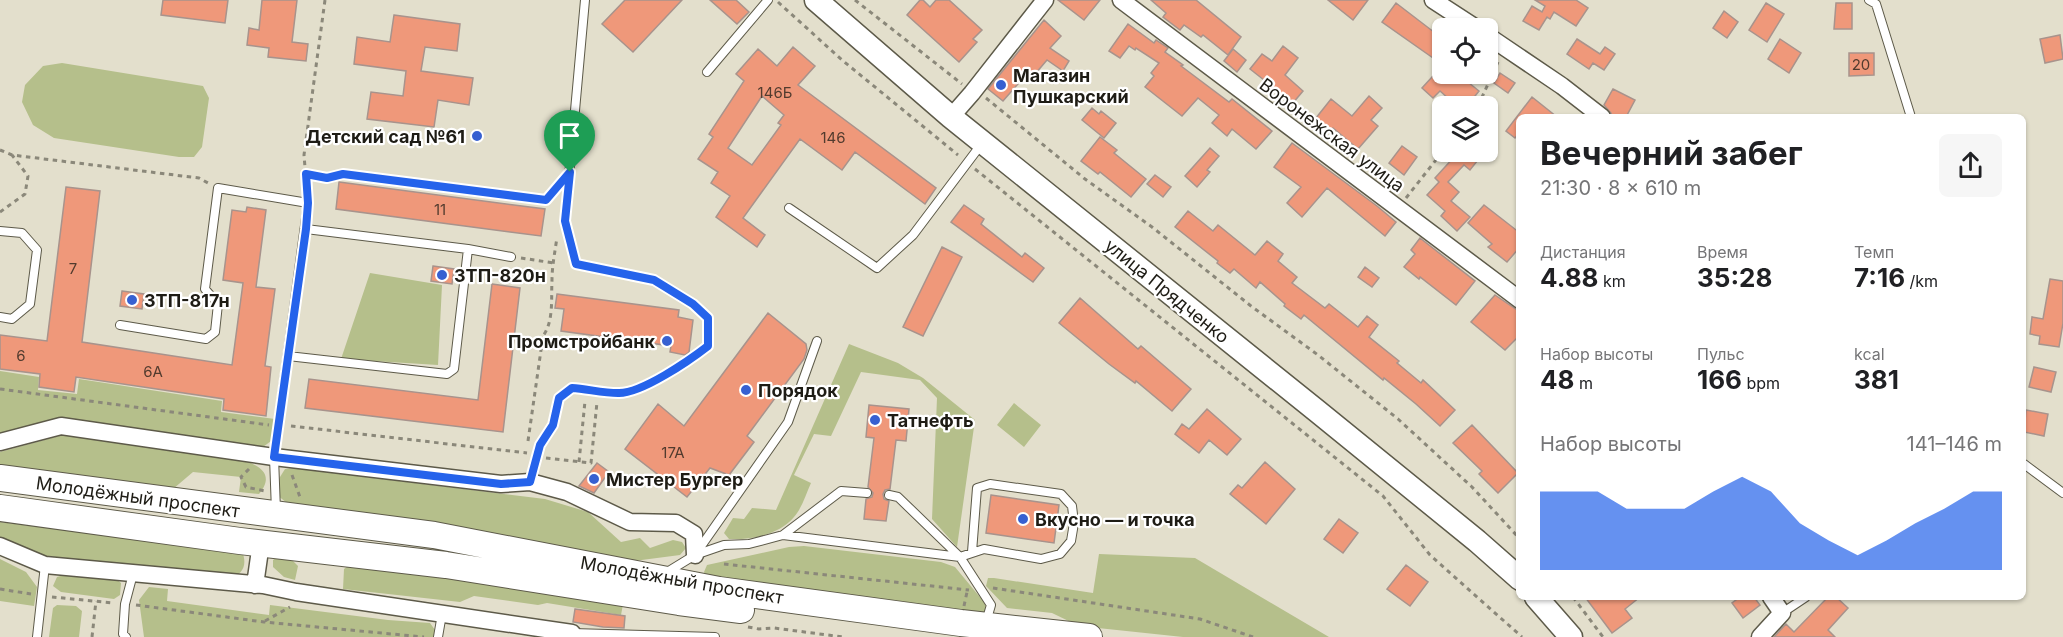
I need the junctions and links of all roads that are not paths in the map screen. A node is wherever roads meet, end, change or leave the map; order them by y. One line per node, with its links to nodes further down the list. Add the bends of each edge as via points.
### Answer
1 (585, 0): 29 (lane, via 565,221 576,264 654,280 693,304 708,318 708,346 688,363 621,394 572,388 559,398 553,425 540,445)
2 (768, 0): 10 (lane)
3 (1045, 0): 13 (street)
4 (1121, 0): 20 (street, Воронежская улица)
5 (1433, 0): 8 (street)
6 (1869, 0): 12 (lane, via 1875,4)
7 (824, 2): 13 (main road, улица Прядченко)
8 (1461, 18)
9 (1498, 43): 11 (street)
10 (707, 72)
11 (1598, 114)
12 (1910, 114)
13 (951, 117): 14 (main road, улица Прядченко)
14 (983, 142): 15 (lane, via 914,235 877,268); 43 (main road, улица Прядченко)
15 (789, 208)
16 (306, 229): 18 (lane); 22 (lane, via 308,203 218,188 206,289 218,304 215,332 206,339); 24 (lane)
17 (0, 231): 21 (lane, via 22,233 37,250 30,304 12,319)
18 (468, 249): 19 (lane); 24 (lane, via 454,369 447,374)
19 (511, 257)
20 (1516, 297)
21 (0, 317)
22 (120, 325)
23 (817, 341): 39 (lane, via 788,422)
24 (288, 356): 26 (lane, via 278,426)
25 (0, 442): 26 (street, via 61,426)
26 (280, 457): 29 (street, via 501,484); 34 (lane)
27 (2026, 465): 31 (lane)
28 (0, 478): 34 (main road, Молодёжный проспект)
29 (530, 482): 39 (street, via 567,492 630,522 676,523 694,534)
30 (867, 493): 35 (lane, via 841,491)
31 (2063, 493)
32 (890, 495): 40 (lane, via 898,497)
33 (0, 508): 36 (main road, Молодёжный проспект)
34 (277, 515): 36 (main road); 44 (main road, Молодёжный проспект, via 434,535)
35 (783, 535): 39 (lane, via 749,544 724,545); 40 (lane)
36 (261, 543): 45 (street); 57 (main road, Молодёжный проспект, via 446,565 679,602)
37 (0, 546): 41 (street)
38 (972, 552): 38 (lane, via 984,549 1041,559 1060,554 1071,542 1072,506 1060,495 990,484 977,488); 40 (lane)
39 (695, 555): 44 (lane)
40 (960, 557): 51 (lane, via 991,605)
41 (45, 565): 42 (street); 53 (lane)
42 (132, 574): 45 (street); 54 (lane, via 125,604)
43 (1516, 576)
44 (658, 578): 51 (main road, Молодёжный проспект)
45 (255, 585): 50 (street)
46 (1539, 600): 59 (main road)
47 (1773, 600): 49 (street)
48 (1802, 600): 49 (lane)
49 (1782, 613): 60 (street)
50 (442, 614): 52 (street); 55 (lane)
51 (983, 631): 58 (main road, Молодёжный проспект)
52 (572, 635): 56 (lane)
53 (37, 637)
54 (126, 637)
55 (438, 637)
56 (715, 637)
57 (955, 637)
58 (1089, 637)
59 (1571, 637)
60 (1760, 637)

